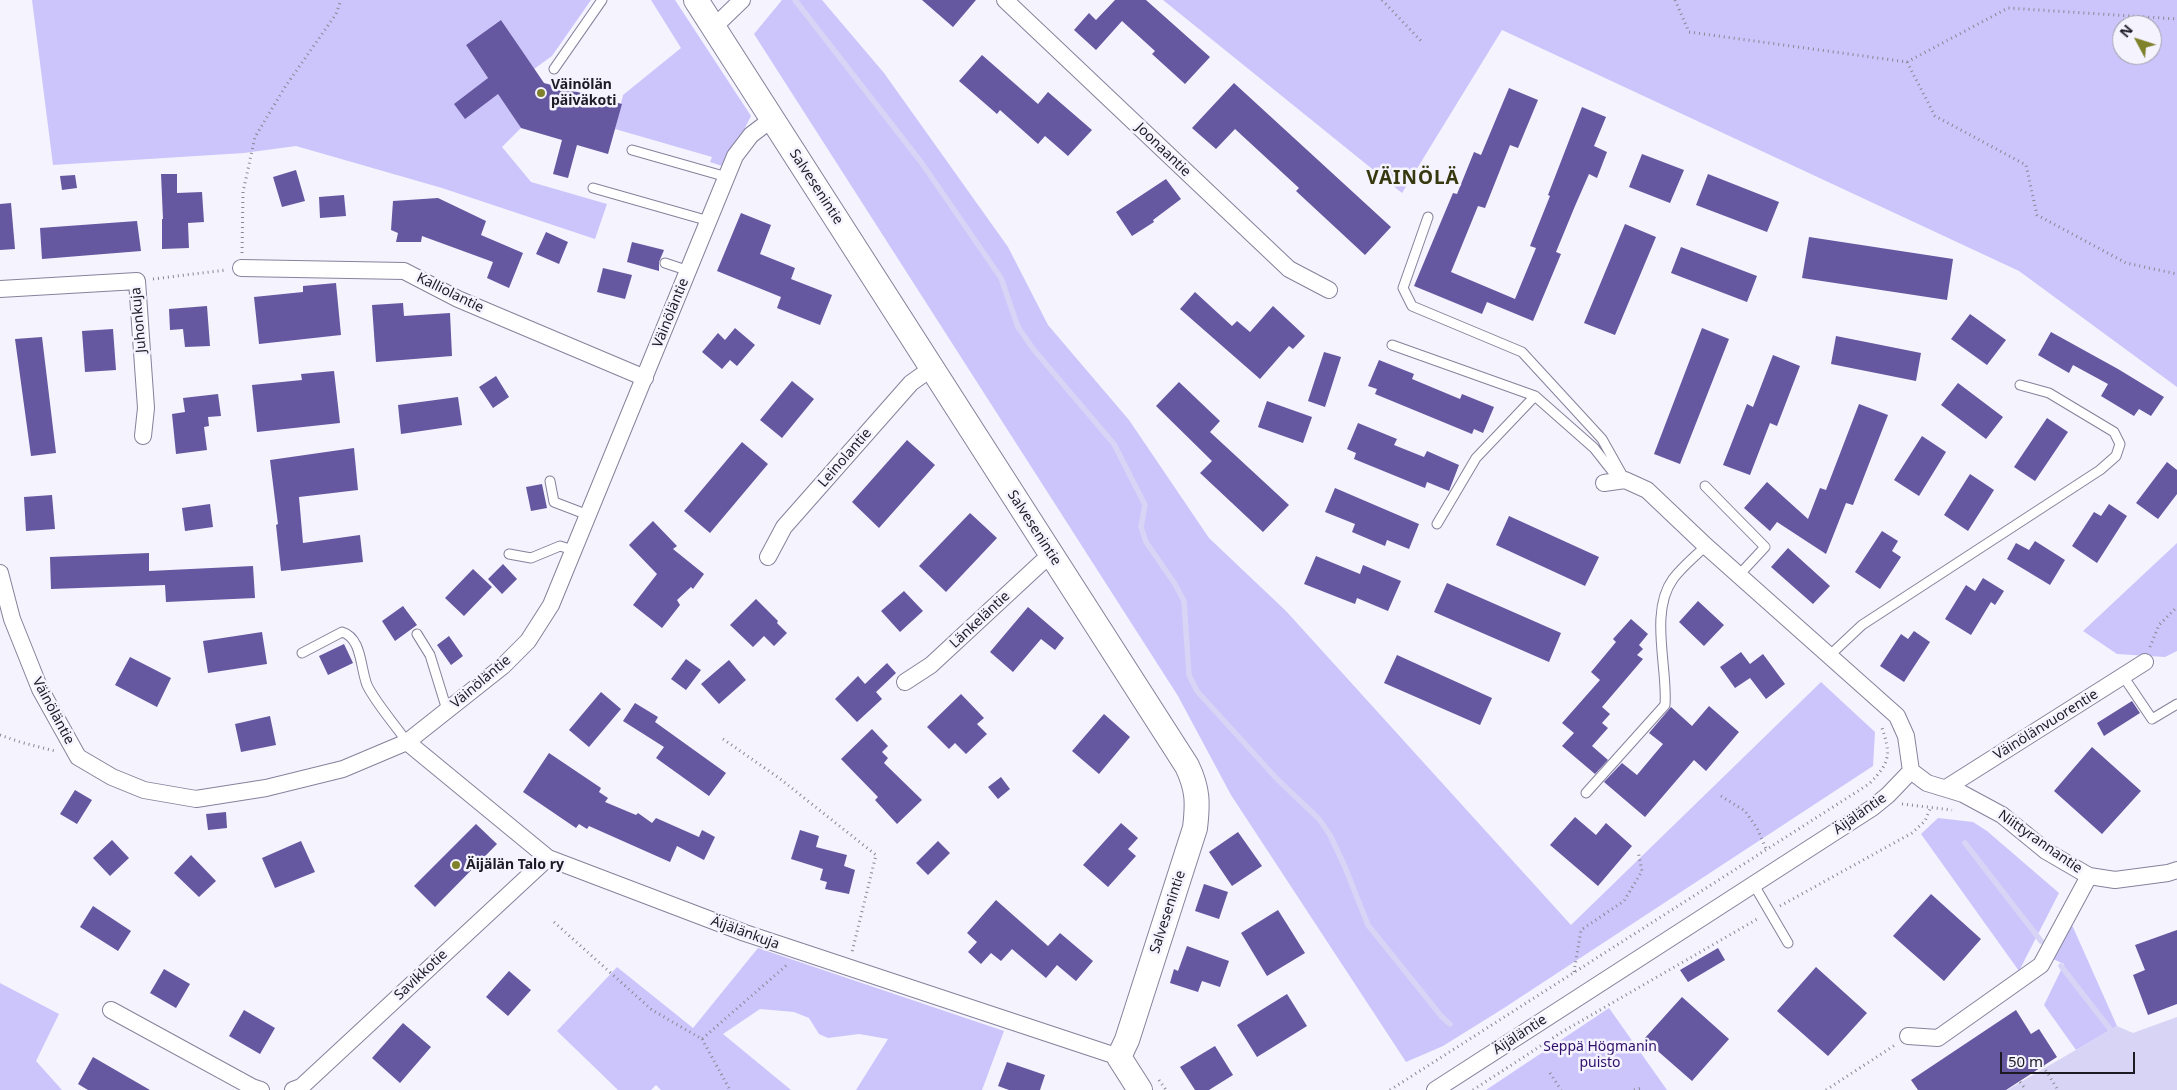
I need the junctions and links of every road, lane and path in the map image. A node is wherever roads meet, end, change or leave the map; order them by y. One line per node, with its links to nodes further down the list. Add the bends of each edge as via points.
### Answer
1 (341, 0): 20 (path, via 336,14 254,137 243,192)
2 (602, 0): 12 (lane)
3 (696, 0): 9 (street, Salvesenintie)
4 (742, 0): 9 (street)
5 (1005, 0): 25 (street, Joonaantie, via 1288,270)
6 (1382, 0): 10 (path)
7 (1675, 0): 11 (path, via 1689,32)
8 (2177, 19): 11 (path, via 2008,8)
9 (714, 27): 13 (street, Salvesenintie)
10 (1422, 42)
11 (1907, 62): 22 (path, via 1936,116 2026,165 2037,215 2126,263)
12 (554, 69)
13 (772, 119): 15 (street, Väinöläntie, via 751,135 735,156); 27 (street, Salvesenintie)
14 (632, 150): 15 (lane)
15 (727, 177): 18 (street, Väinöläntie)
16 (593, 188): 18 (lane)
17 (1428, 217): 33 (lane, via 1403,288 1412,306 1522,352 1602,439)
18 (709, 220): 21 (street, Väinöläntie)
19 (665, 263): 21 (lane)
20 (242, 268): 23 (path); 28 (street, Kalliolantie, via 404,271 458,299)
21 (689, 271): 28 (street, Väinöläntie)
22 (2177, 274)
23 (137, 281): 24 (street, Juhonkuja); 31 (street, Juhonkuja, via 146,408)
24 (0, 289)
25 (1329, 290)
26 (1392, 345): 30 (lane)
27 (932, 368): 41 (street, Leinolantie, via 911,383 790,520); 42 (street, Salvesenintie)
28 (645, 378): 36 (street, Väinöläntie)
29 (2020, 385): 48 (lane, via 2049,393 2114,432 2120,444 2116,456 2100,470 1862,625)
30 (1535, 396): 33 (lane, via 1594,448); 37 (lane, via 1476,458)
31 (143, 436)
32 (550, 480): 36 (lane, via 554,502)
33 (1623, 481): 34 (street); 38 (street, via 1647,490)
34 (1604, 483)
35 (1705, 486): 44 (lane, via 1765,546)
36 (588, 515): 39 (street, Väinöläntie)
37 (1437, 524)
38 (1706, 546): 44 (street); 62 (lane, via 1673,580 1663,603 1665,705)
39 (573, 550): 40 (lane, via 560,546 531,558); 53 (street, Väinöläntie, via 551,605 528,641 503,666)
40 (509, 554)
41 (768, 556)
42 (1052, 556): 51 (street, Länkeläntie, via 931,664); 82 (street, Salvesenintie, via 1196,784 1198,808 1195,828)
43 (0, 573): 58 (street, Väinöläntie, via 12,619 40,689)
44 (1739, 575): 48 (street)
45 (2177, 608): 49 (path, via 2159,625)
46 (417, 634): 53 (lane, via 430,655)
47 (302, 653): 57 (lane, via 342,632 354,639 368,686)
48 (1829, 656): 59 (street, via 1897,716 1906,736)
49 (2145, 662): 50 (street, Väinölänvuorentie)
50 (2123, 676): 52 (lane, via 2152,719); 61 (street, Väinölänvuorentie)
51 (905, 682)
52 (2177, 704)
53 (447, 710): 57 (street, Väinöläntie)
54 (1875, 718): 60 (path, via 1886,742 1887,761)
55 (0, 735): 58 (path)
56 (724, 739): 77 (path, via 876,855)
57 (407, 742): 58 (street, Väinöläntie, via 343,769 266,788 196,799 144,790 112,777); 69 (street, Äijälänkuja)
58 (78, 757)
59 (1911, 771): 61 (street, Niittyrannantie, via 1926,782); 63 (street, Äijäläntie)
60 (1874, 779): 63 (path); 67 (path)
61 (1946, 788): 71 (street, Niittyrannantie, via 2002,815 2046,851)
62 (1586, 793)
63 (1888, 795): 65 (path, via 1900,804); 72 (street, Äijäläntie)
64 (1721, 796): 67 (path, via 1745,811)
65 (1930, 809): 66 (path); 73 (path, via 1925,821 1912,833)
66 (1958, 810)
67 (1766, 849): 78 (path)
68 (1638, 851): 78 (path, via 1642,871 1624,901 1581,930)
69 (548, 858): 76 (street, Äijälänkuja); 87 (street, Savikkotie, via 301,1087)
70 (2177, 870): 71 (street, Niittyrannantie, via 2115,880)
71 (2089, 876): 80 (street, via 2041,965 1938,1038)
72 (1754, 885): 73 (lane); 91 (street, Äijäläntie)
73 (1770, 912): 75 (lane); 92 (path, via 1562,1032)
74 (554, 922): 81 (path, via 652,1010)
75 (1788, 943)
76 (801, 952): 77 (street, Äijälänkuja); 81 (path)
77 (848, 968): 82 (street, Äijälänkuja)
78 (1574, 972): 90 (path)
79 (112, 1010): 86 (street)
80 (1908, 1036): 96 (path)
81 (702, 1039): 88 (path)
82 (1119, 1057): 89 (street)
83 (2043, 1066): 98 (path)
84 (1550, 1073): 93 (path)
85 (2020, 1082): 97 (path)
86 (261, 1090)
87 (293, 1090)
88 (730, 1090)
89 (1140, 1090)
90 (1390, 1090)
91 (1435, 1090)
92 (1472, 1090)
93 (1561, 1090)
94 (1634, 1090): 95 (path)
95 (1642, 1090)
96 (1826, 1090)
97 (2026, 1090)
98 (2058, 1090)

